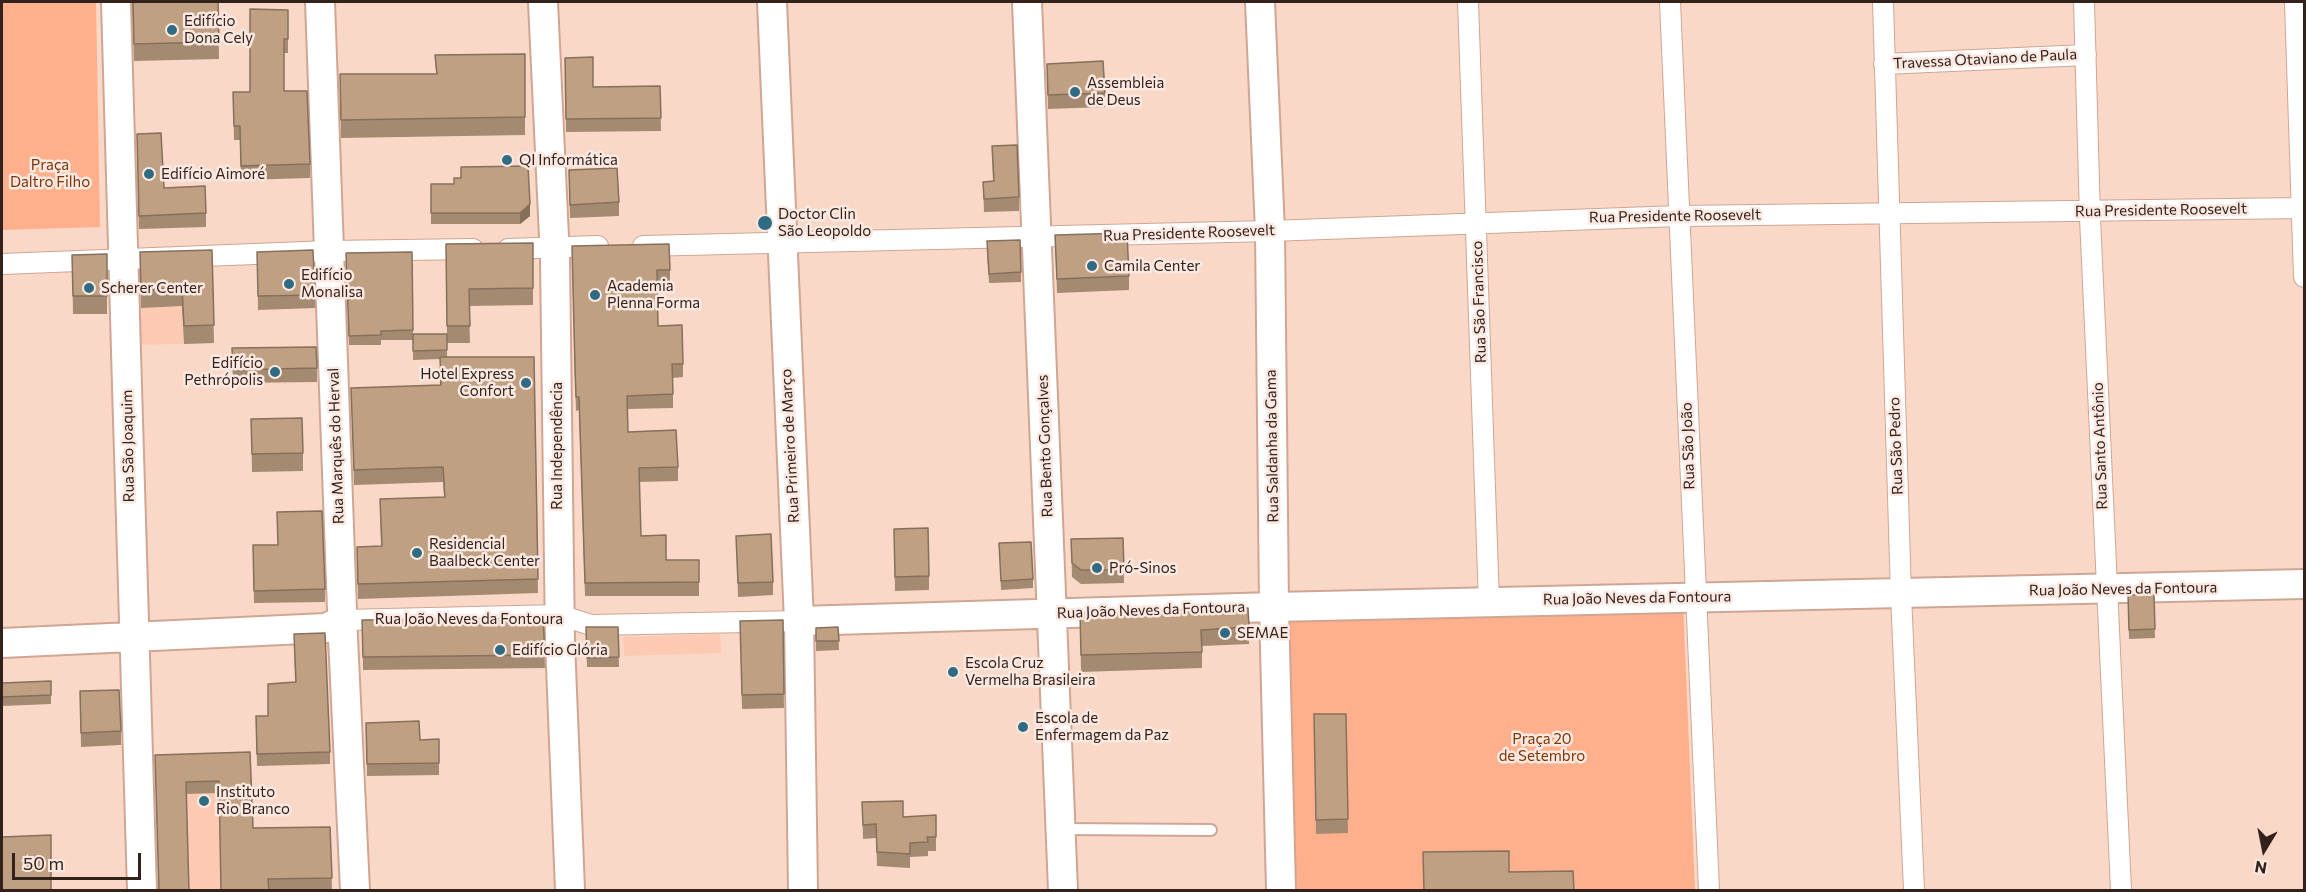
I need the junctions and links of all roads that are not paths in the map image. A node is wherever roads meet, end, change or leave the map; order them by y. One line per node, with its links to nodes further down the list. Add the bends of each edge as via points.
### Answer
1 (116, 2): 24 (street, Rua São Joaquim)
2 (320, 2): 23 (street, Rua Marquês do Herval)
3 (543, 2): 22 (street, Rua Independência)
4 (772, 2): 21 (street, Rua Primeiro de Março)
5 (1027, 2): 20 (street, Rua Bento Gonçalves)
6 (1260, 2): 19 (street, Rua Saldanha da Gama)
7 (1468, 2): 18 (street, Rua São Francisco)
8 (1670, 2): 17 (street, Rua São João)
9 (1883, 2): 13 (street, Rua São Pedro)
10 (2085, 2): 12 (street, Rua Santo Antônio)
11 (2295, 2): 14 (street)
12 (2086, 55): 13 (street, Travessa Otaviano de Paula); 15 (street, Rua Santo Antônio)
13 (1884, 64): 16 (street, Rua São Pedro)
14 (2303, 208): 15 (street, Rua Presidente Roosevelt); 26 (street)
15 (2090, 211): 16 (street, Rua Presidente Roosevelt); 28 (street, Rua Santo Antônio)
16 (1888, 213): 17 (street, Rua Presidente Roosevelt); 29 (street, Rua São Pedro)
17 (1679, 216): 18 (street, Rua Presidente Roosevelt); 30 (street, Rua São João)
18 (1477, 222): 19 (street, Rua Presidente Roosevelt); 31 (street, Rua São Francisco)
19 (1270, 231): 20 (street, Rua Presidente Roosevelt); 32 (street, Rua Saldanha da Gama)
20 (1036, 237): 21 (street, Rua Presidente Roosevelt); 33 (street, Rua Bento Gonçalves)
21 (781, 244): 22 (street, Rua Presidente Roosevelt); 36 (street, Rua Primeiro de Março)
22 (554, 248): 23 (street, Rua Presidente Roosevelt); 34 (street, Rua Independência)
23 (330, 251): 24 (street, Rua Presidente Roosevelt); 35 (street, Rua Marquês do Herval)
24 (125, 259): 25 (street, Rua Presidente Roosevelt); 37 (street, Rua São Joaquim)
25 (2, 264)
26 (2304, 277)
27 (2304, 585): 28 (street, Rua João Neves da Fontoura)
28 (2106, 589): 29 (street, Rua João Neves da Fontoura); 49 (street, Rua Santo Antônio)
29 (1901, 595): 30 (street, Rua João Neves da Fontoura); 48 (street, Rua São Pedro)
30 (1695, 597): 31 (street, Rua João Neves da Fontoura); 47 (street, Rua São João)
31 (1489, 603): 32 (street, Rua João Neves da Fontoura)
32 (1274, 606): 33 (street, Rua João Neves da Fontoura); 46 (street, Rua Saldanha da Gama)
33 (1052, 612): 36 (street, Rua João Neves da Fontoura); 39 (street, Rua Bento Gonçalves)
34 (560, 615): 35 (street, Rua João Neves da Fontoura); 36 (street, Rua João Neves da Fontoura, via 591,625); 43 (street, Rua Independência)
35 (343, 620): 37 (street, Rua João Neves da Fontoura, via 326,628); 42 (street, Rua Marquês do Herval)
36 (799, 621): 44 (street, Rua Primeiro de Março)
37 (132, 636): 38 (street, Rua João Neves da Fontoura); 41 (street, Rua São Joaquim)
38 (2, 643)
39 (1061, 829): 40 (lane); 45 (street, Rua Bento Gonçalves)
40 (1211, 830)
41 (142, 891)
42 (355, 891)
43 (570, 891)
44 (803, 891)
45 (1064, 891)
46 (1281, 891)
47 (1709, 891)
48 (1914, 891)
49 (2121, 891)

